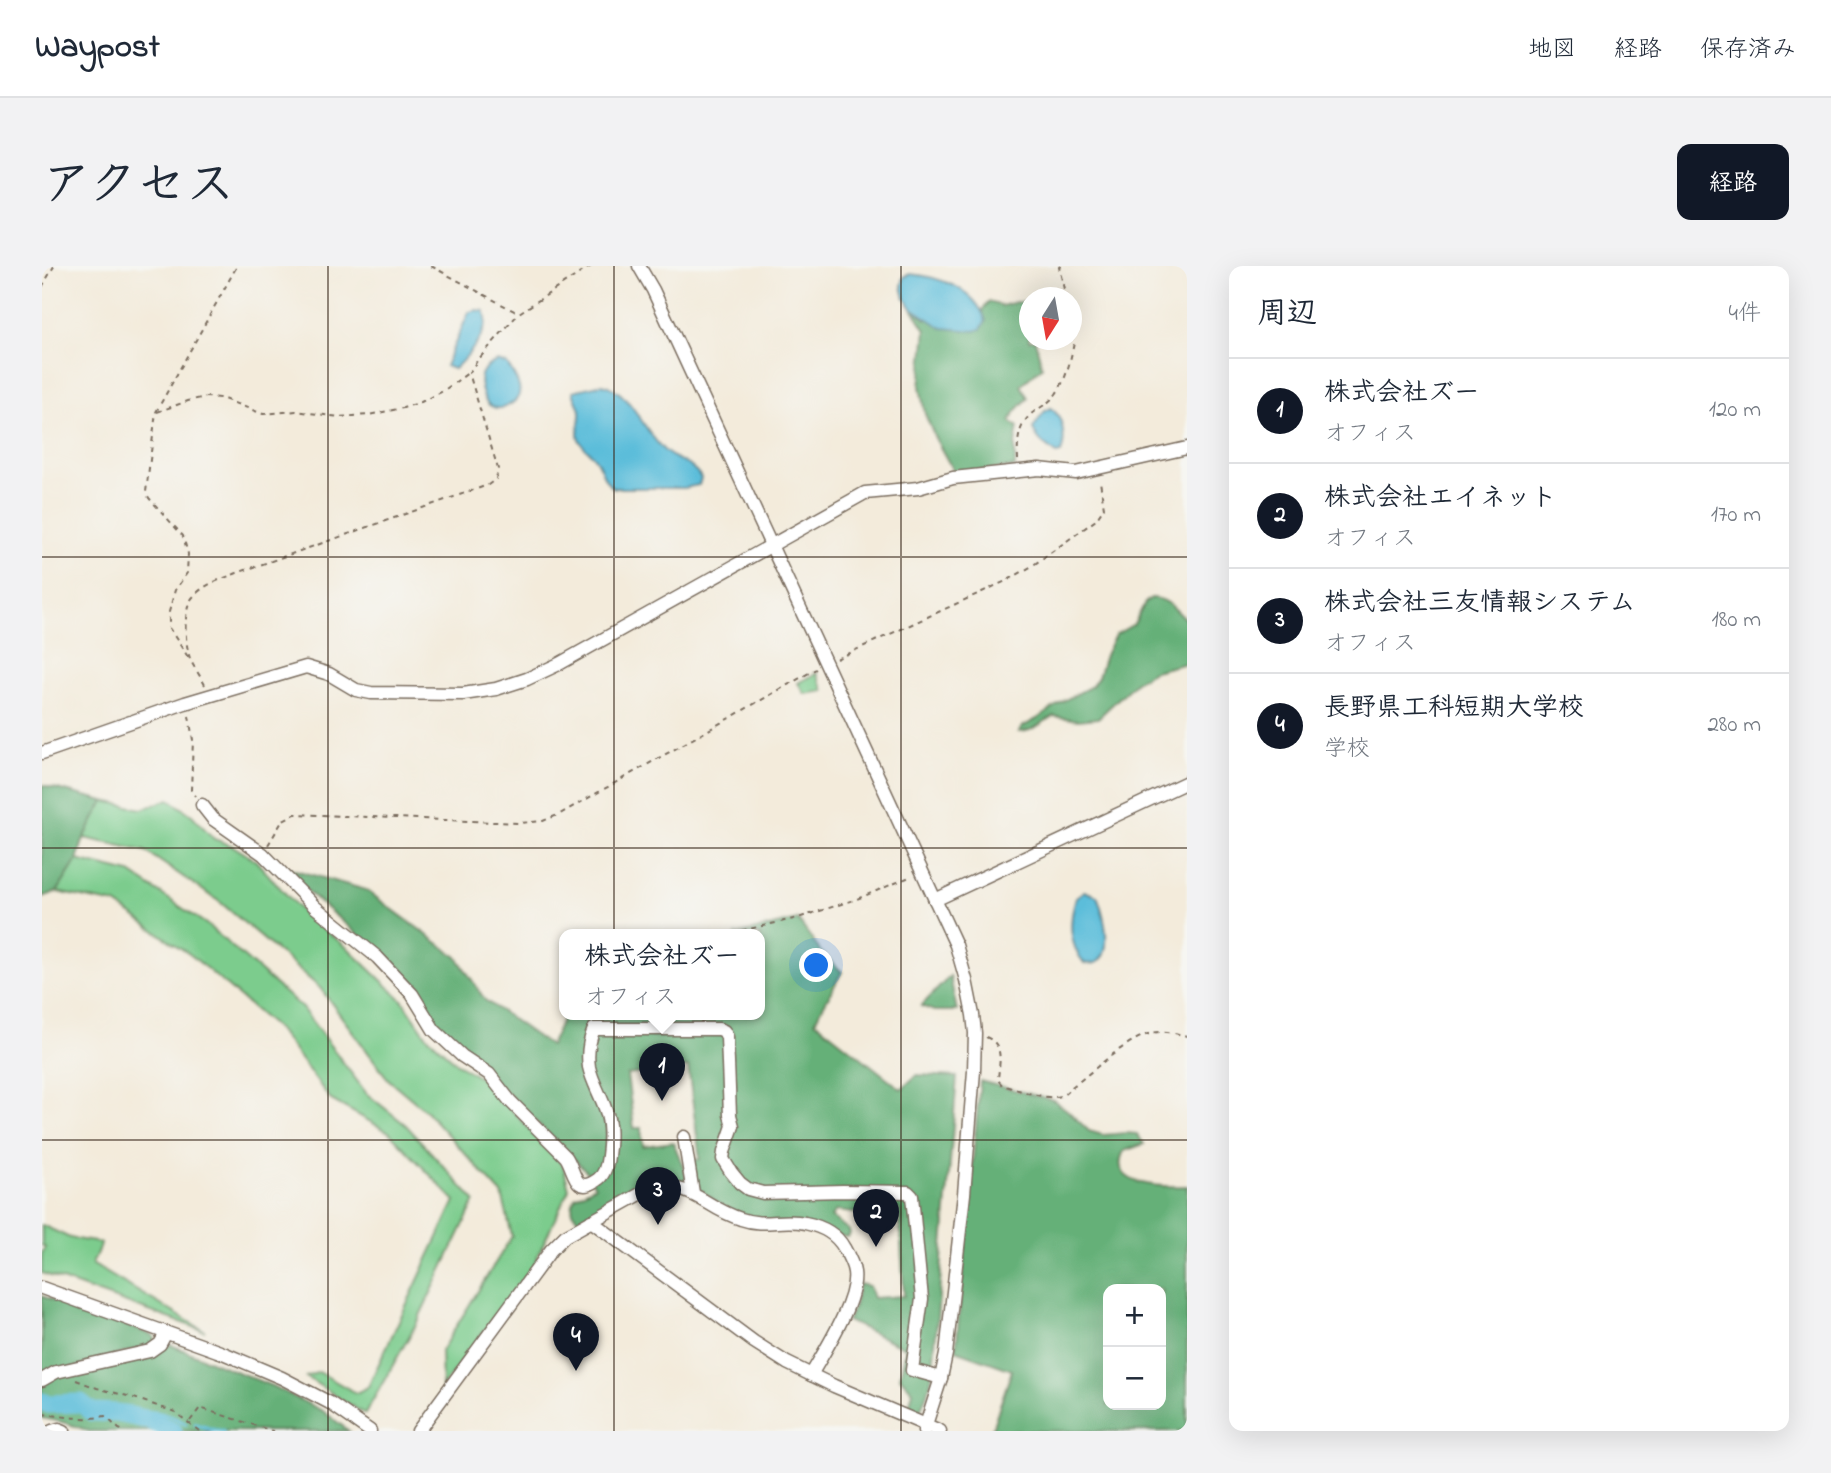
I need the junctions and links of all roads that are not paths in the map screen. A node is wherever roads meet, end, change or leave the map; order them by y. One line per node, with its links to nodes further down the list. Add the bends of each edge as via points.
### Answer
1 (639, 266): 3 (street)
2 (1187, 448): 3 (street, via 1076,473 1020,471 865,493)
3 (772, 544): 4 (street, via 559,664 496,689 463,694 371,693 306,667); 7 (street)
4 (42, 753)
5 (1187, 782): 7 (street)
6 (202, 805): 14 (street, via 377,957 412,994 434,1030 489,1074 566,1157 580,1184 595,1182 607,1165 610,1127 589,1067 594,1029 724,1031 733,1126 723,1159 740,1183 763,1193 908,1192 912,1196 922,1299 912,1370)
7 (935, 900): 14 (street, via 957,945 975,1033 964,1194)
8 (684, 1137): 9 (street)
9 (692, 1193): 10 (street, via 654,1189); 13 (street, via 740,1219 801,1222 840,1241 854,1273 853,1290)
10 (591, 1221): 13 (street, via 754,1342); 20 (street, via 551,1250)
11 (42, 1287): 12 (street)
12 (166, 1333): 15 (street, via 150,1351); 19 (street, via 282,1378)
13 (811, 1376): 16 (street)
14 (942, 1378): 16 (street)
15 (42, 1380)
16 (925, 1428): 21 (street)
17 (52, 1431): 18 (street)
18 (64, 1431)
19 (370, 1431)
20 (418, 1431)
21 (940, 1431)

